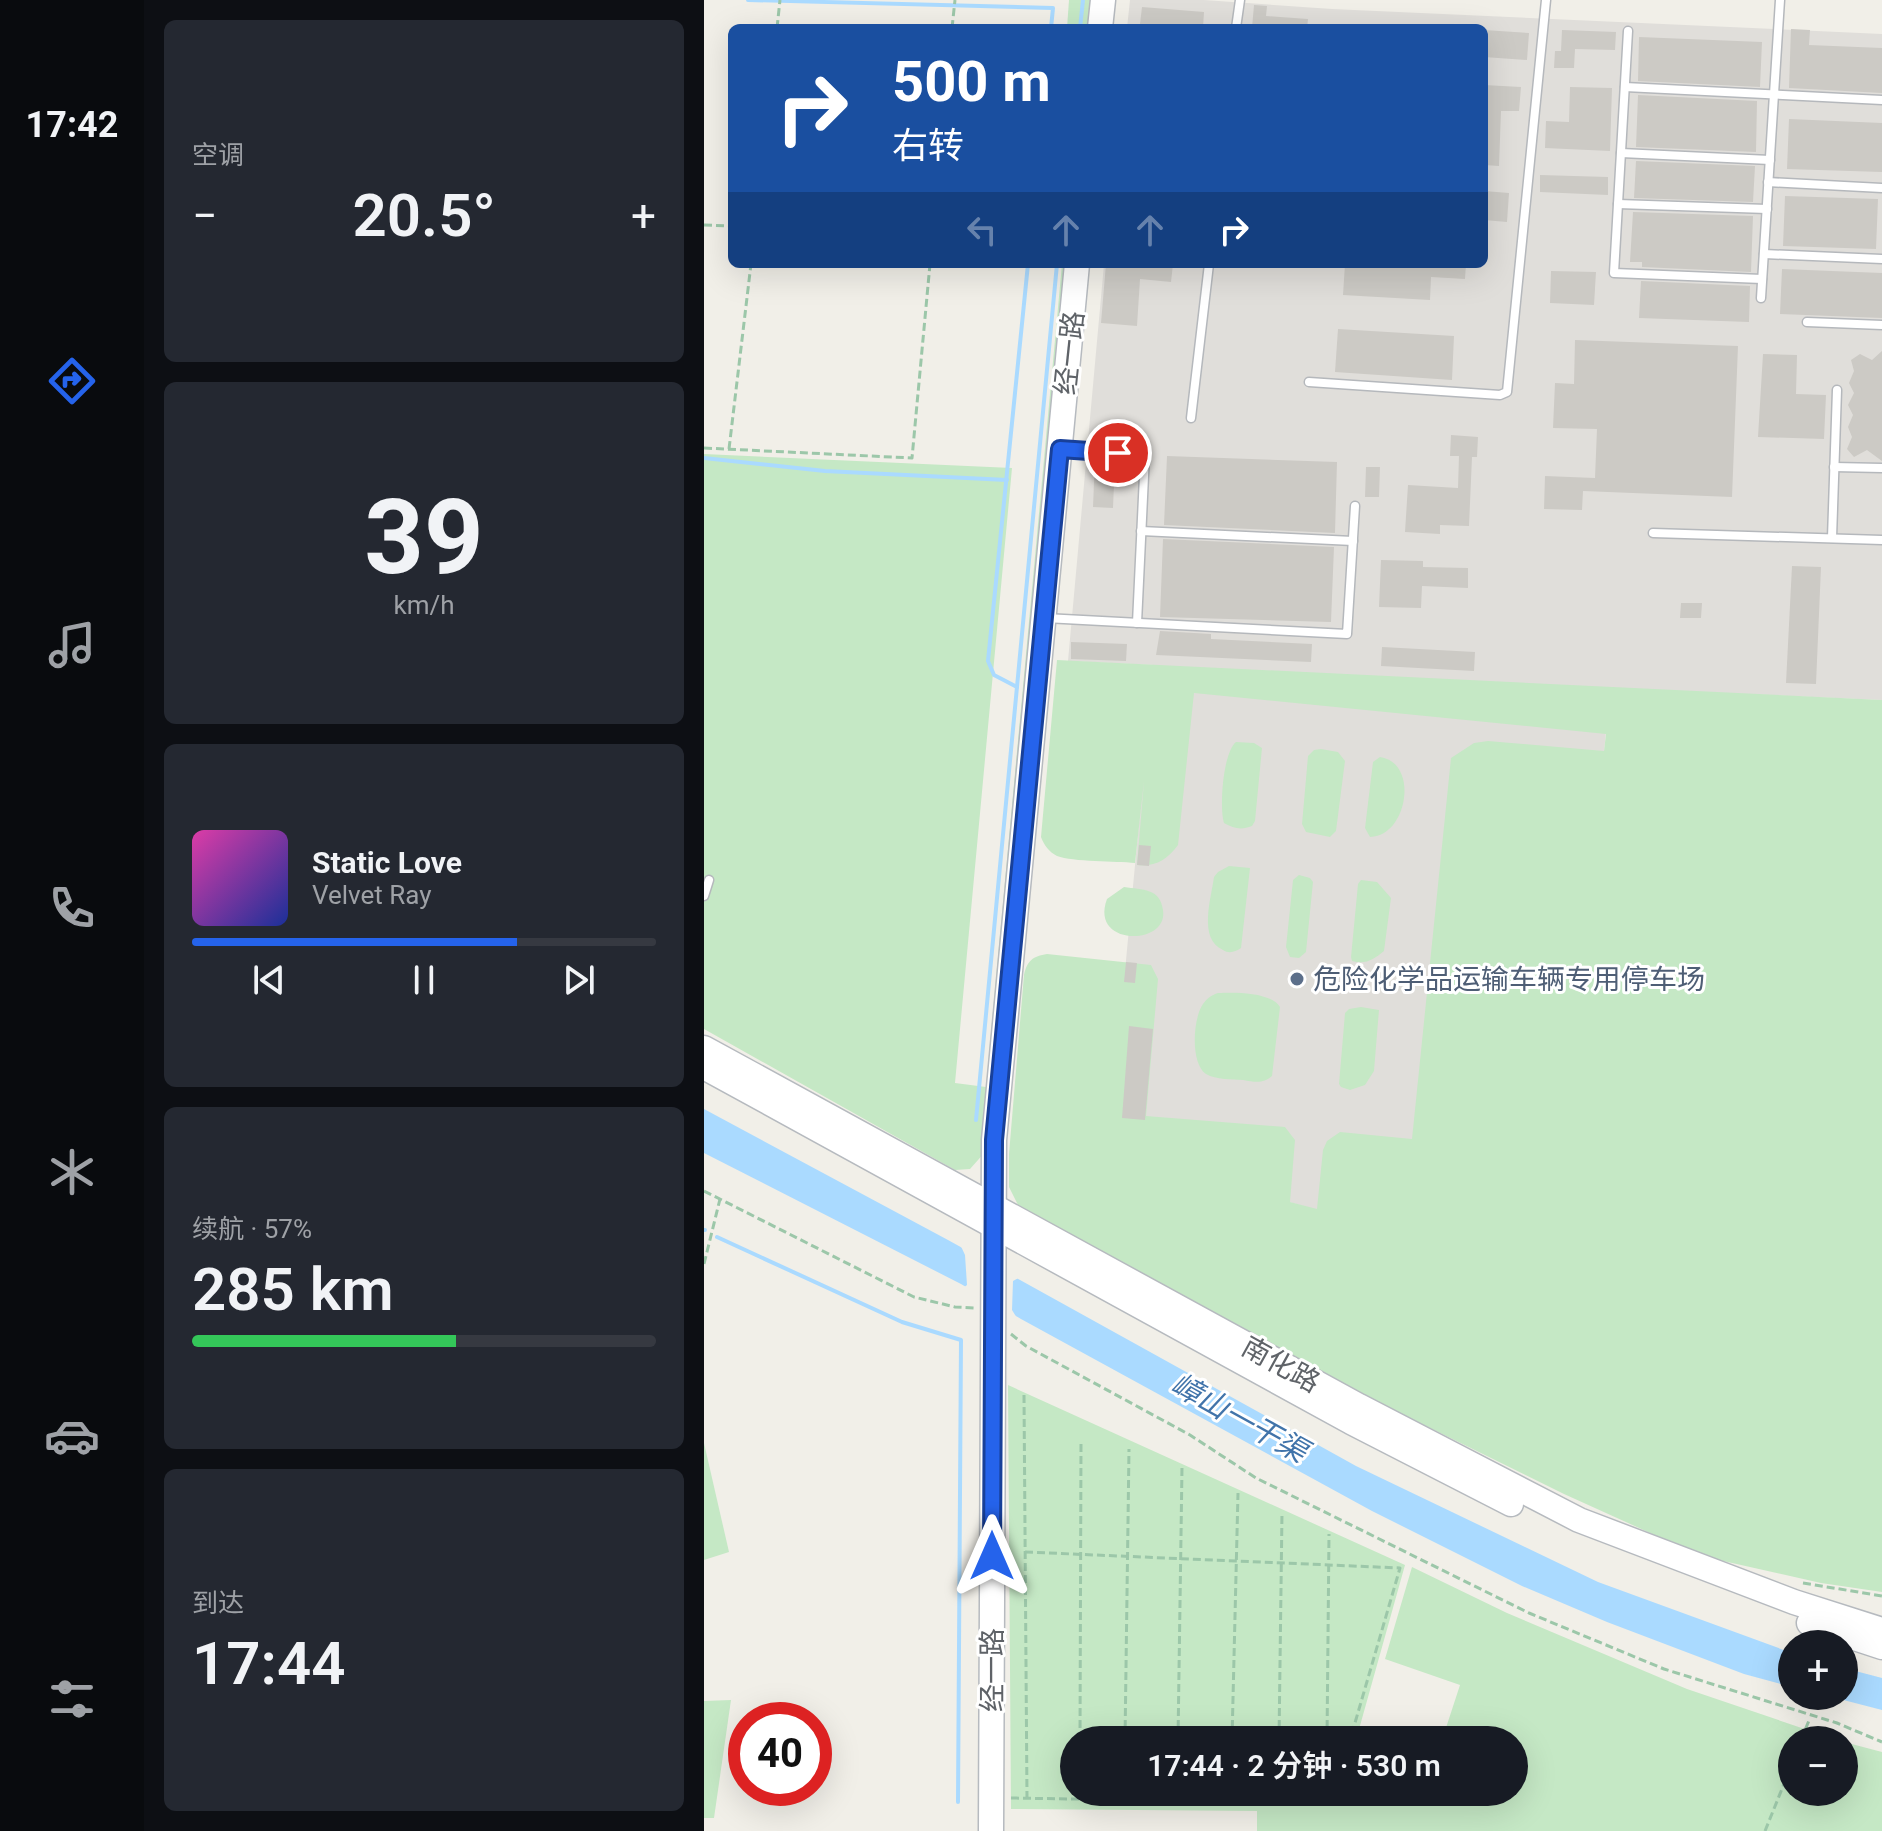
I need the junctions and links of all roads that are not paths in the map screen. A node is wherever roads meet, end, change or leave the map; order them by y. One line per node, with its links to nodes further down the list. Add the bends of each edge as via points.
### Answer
1 (1103, 0): 5 (main road)
2 (1240, 0): 6 (lane)
3 (1546, 0): 25 (lane, via 1507,392)
4 (1780, 0): 9 (lane)
5 (1100, 24)
6 (1237, 24)
7 (1628, 31): 8 (lane)
8 (1625, 87): 9 (lane); 11 (lane)
9 (1774, 95): 10 (lane); 12 (lane)
10 (1882, 100)
11 (1621, 153): 12 (lane); 15 (lane)
12 (1770, 160): 13 (lane)
13 (1768, 182): 14 (lane); 16 (lane)
14 (1882, 188)
15 (1618, 204): 16 (lane); 21 (lane, via 1614,273)
16 (1767, 209): 17 (lane)
17 (1764, 254): 18 (lane); 21 (lane)
18 (1882, 259)
19 (1077, 268): 28 (main road, 经一路)
20 (1209, 268): 27 (lane)
21 (1762, 279): 22 (lane)
22 (1761, 298)
23 (1807, 322): 24 (lane)
24 (1882, 325)
25 (1309, 382)
26 (1837, 390): 29 (lane)
27 (1191, 418)
28 (1060, 449): 32 (lane, via 1145,455); 37 (main road, 经一路)
29 (1834, 467): 30 (lane); 34 (lane)
30 (1882, 468)
31 (1355, 506): 36 (lane)
32 (1141, 531): 36 (lane); 38 (lane)
33 (1653, 533): 34 (lane)
34 (1832, 538): 35 (lane)
35 (1882, 540)
36 (1353, 541): 38 (lane, via 1347,634)
37 (1044, 618): 38 (lane); 43 (main road, 经一路, via 994,1140)
38 (1137, 623)
39 (709, 880): 40 (lane)
40 (704, 896)
41 (704, 1048): 43 (main road, 南化路)
42 (704, 1067): 43 (main road, 南化路)
43 (993, 1227): 44 (main road, 南化路, via 1579,1520); 45 (main road, 南化路, via 1462,1481 1683,1577); 46 (main road, 经一路)
44 (1882, 1630)
45 (1882, 1647)
46 (991, 1831)

